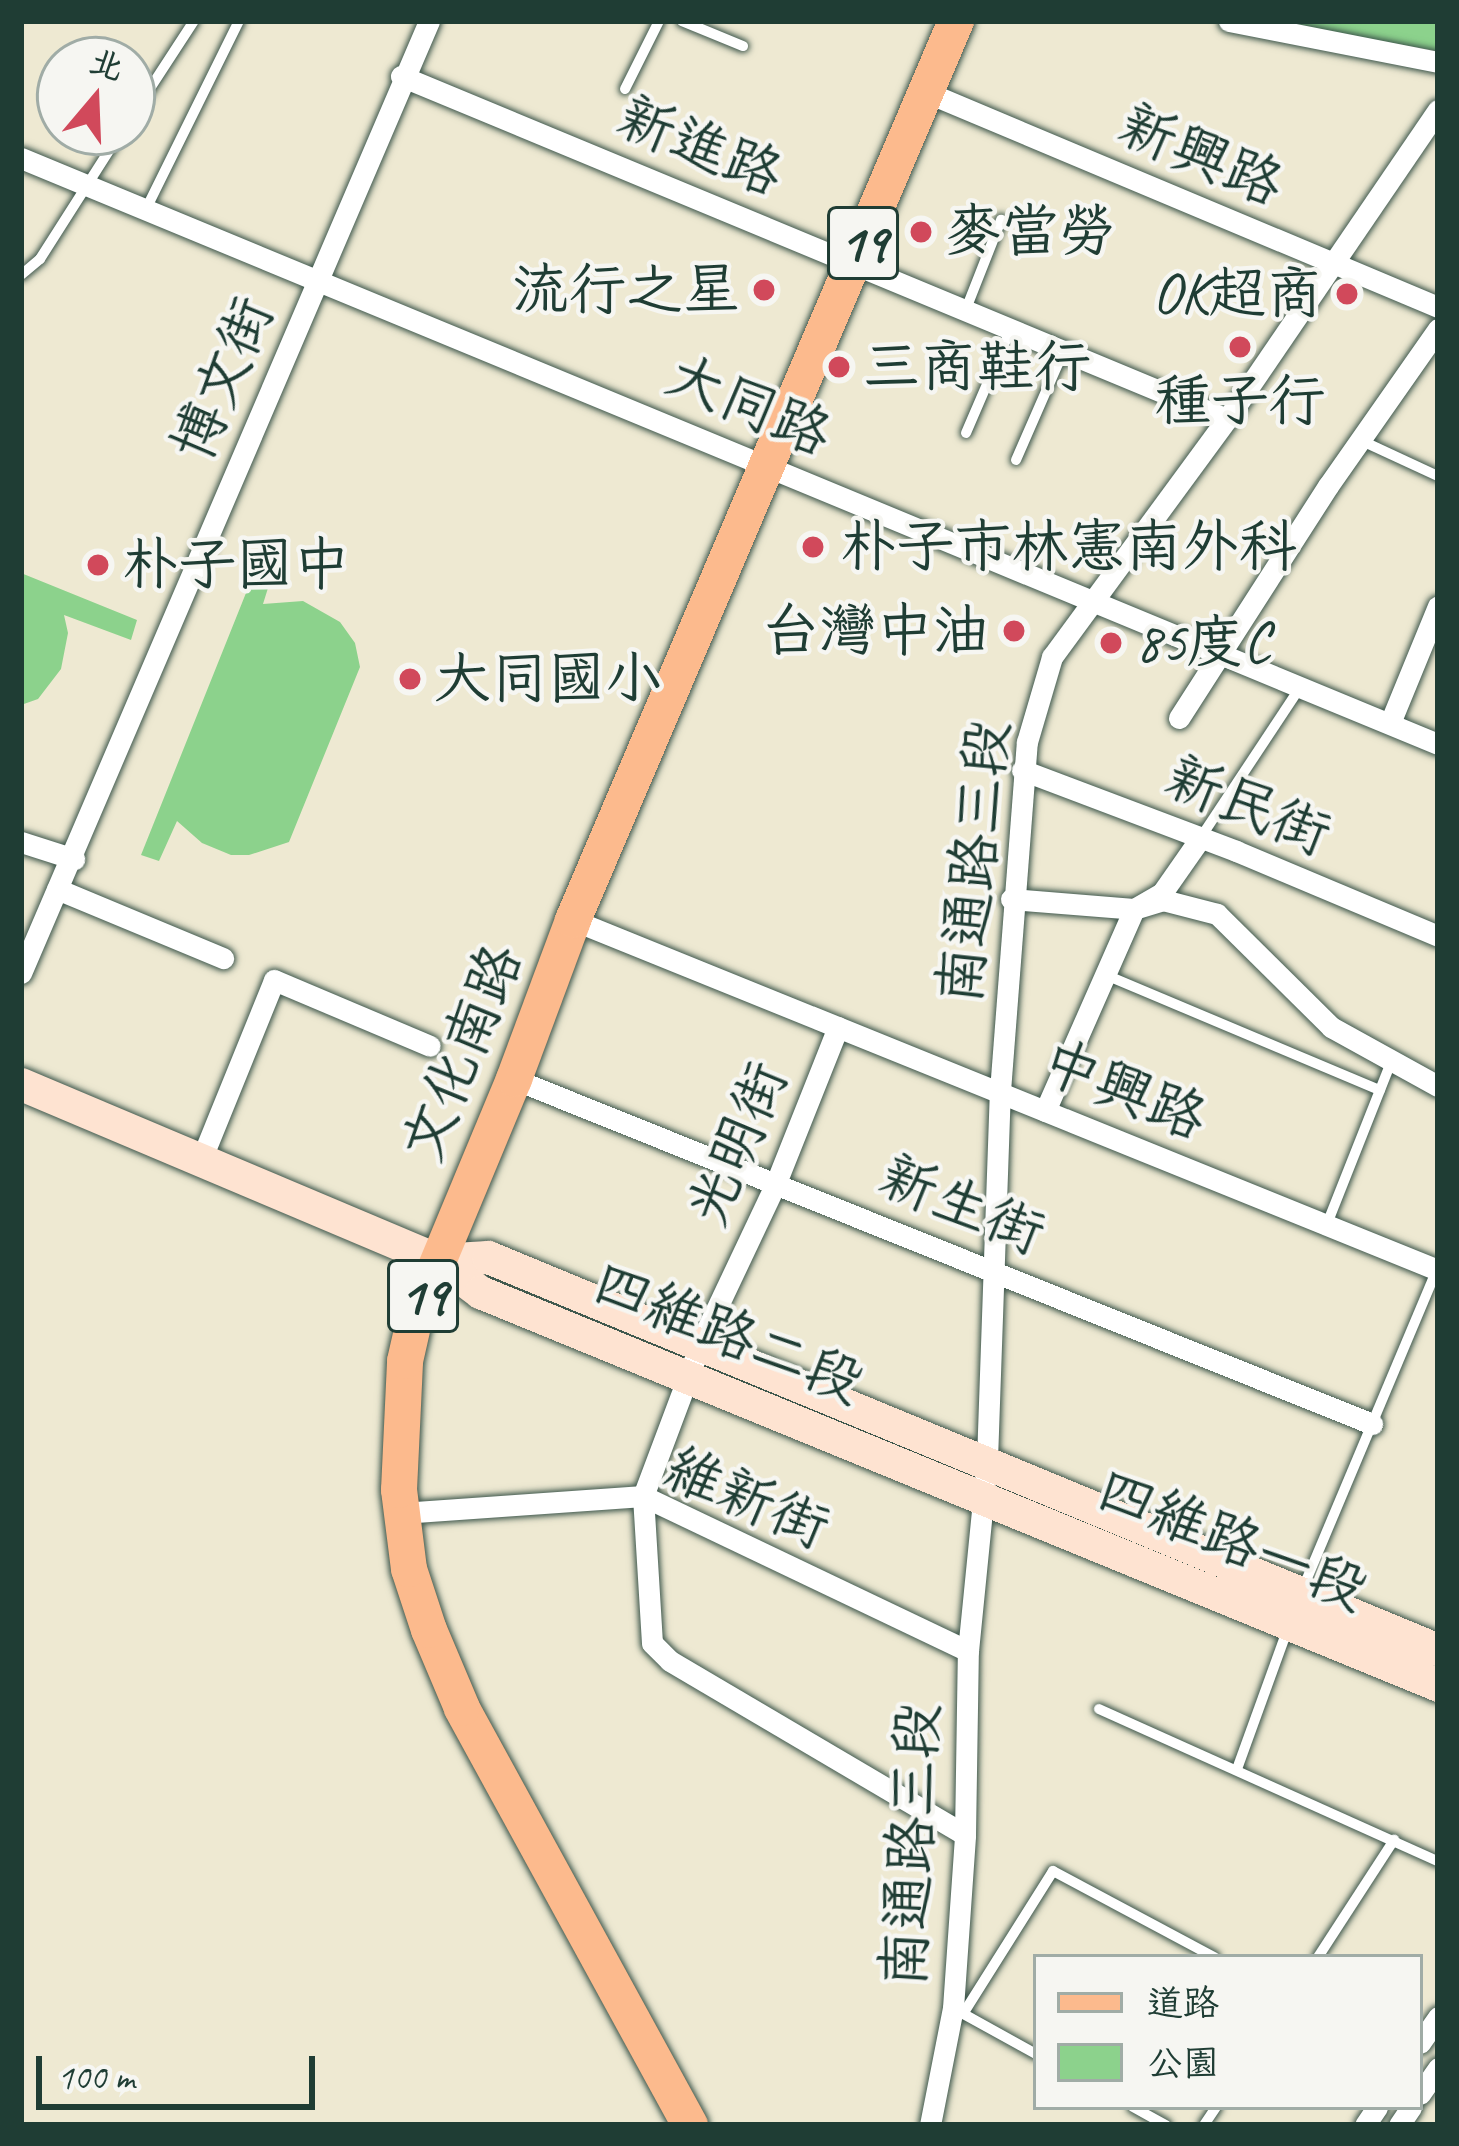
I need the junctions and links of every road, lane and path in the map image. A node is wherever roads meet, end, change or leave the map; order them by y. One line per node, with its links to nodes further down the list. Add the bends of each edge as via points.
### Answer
1 (194, 21): 11 (lane)
2 (239, 21): 18 (lane)
3 (429, 21): 10 (street, 博文街)
4 (659, 21): 12 (lane)
5 (682, 21): 8 (lane)
6 (956, 21): 13 (main road, 文化南路 / 19)
7 (1228, 21): 9 (street)
8 (743, 46)
9 (1438, 62)
10 (401, 76): 20 (street, 新進路); 23 (street, 博文街)
11 (156, 79)
12 (626, 89)
13 (926, 92): 20 (main road, 文化南路 / 19); 21 (street, 新興路)
14 (1438, 110): 21 (street, 南通路三段)
15 (106, 156): 17 (lane)
16 (21, 158): 17 (street, 大同路)
17 (87, 185): 18 (street, 大同路); 22 (lane)
18 (146, 209): 23 (street, 大同路)
19 (1001, 220): 25 (lane)
20 (856, 261): 25 (street, 新進路); 33 (main road, 文化南路 / 19)
21 (1335, 263): 24 (street, 新興路); 29 (street, 南通路三段)
22 (21, 275)
23 (317, 279): 33 (street, 大同路); 45 (street, 博文街)
24 (1438, 307)
25 (966, 308): 26 (street, 新進路)
26 (1011, 328): 28 (street, 新進路); 30 (lane)
27 (1438, 329): 31 (street)
28 (1064, 350): 29 (street, 新進路); 32 (lane)
29 (1227, 419): 35 (street, 南通路三段)
30 (966, 434)
31 (1360, 440): 34 (lane); 37 (street)
32 (1016, 460)
33 (771, 464): 35 (street, 大同路); 49 (main road, 文化南路 / 19)
34 (1438, 476)
35 (1088, 604): 37 (street, 大同路); 42 (street, 南通路三段, via 1052,657)
36 (1438, 606): 40 (street)
37 (1223, 654): 38 (street, 大同路); 39 (street)
38 (1301, 686): 40 (street, 大同路); 43 (lane)
39 (1179, 718)
40 (1390, 724): 41 (street, 大同路)
41 (1438, 744)
42 (1022, 770): 43 (street, 新民街); 47 (street, 南通路三段)
43 (1201, 837): 48 (street, via 1162,893); 50 (street, 新民街)
44 (21, 842): 45 (street)
45 (74, 859): 46 (street, 博文街)
46 (57, 889): 51 (street); 52 (street, 博文街)
47 (1011, 899): 48 (street); 61 (street, 南通路三段)
48 (1134, 909): 53 (street); 56 (street, via 1163,899 1217,914 1331,1027)
49 (573, 920): 54 (street, 中興路); 57 (main road, 文化南路 / 19)
50 (1438, 936)
51 (224, 958)
52 (21, 973)
53 (1102, 974): 60 (lane); 62 (street)
54 (838, 1027): 61 (street, 中興路); 64 (street, 光明街)
55 (430, 1046): 63 (street, via 274,980)
56 (1392, 1060): 59 (street); 60 (lane)
57 (514, 1079): 64 (street, 新生街); 66 (main road, 文化南路 / 19)
58 (21, 1084): 63 (street, 四維路二段)
59 (1438, 1086)
60 (1380, 1090): 65 (lane)
61 (1000, 1091): 62 (street, 中興路); 67 (street, 南通路三段)
62 (1045, 1111): 65 (street, 中興路)
63 (201, 1160): 66 (street, 四維路二段)
64 (776, 1183): 67 (street, 新生街); 69 (street, 光明街)
65 (1327, 1225): 68 (street, 中興路)
66 (437, 1260): 69 (street, 四維路二段, via 488,1257); 74 (main road, 文化南路 / 19, via 405,1360)
67 (994, 1268): 70 (street, 新生街); 71 (street, 南通路三段)
68 (1437, 1270): 70 (lane)
69 (695, 1358): 71 (street, 四維路二段); 72 (street, 光明街); 73 (street, 四維路二段)
70 (1372, 1424): 75 (lane)
71 (987, 1460): 73 (street, 南通路三段); 75 (street, 四維路一段)
72 (643, 1496): 74 (street, 維新街); 77 (street, 維新街); 81 (street, 光明街, via 652,1643)
73 (984, 1497): 75 (street, 四維路一段); 77 (street, 南通路三段)
74 (401, 1513): 89 (main road, 文化南路 / 19, via 409,1569 462,1708)
75 (1296, 1607): 76 (street, 四維路一段); 78 (street, 四維路一段); 80 (lane)
76 (1438, 1650)
77 (968, 1651): 81 (street, 南通路三段)
78 (1438, 1684)
79 (1099, 1709): 80 (lane)
80 (1238, 1769): 82 (lane)
81 (965, 1835): 86 (street, 南通路三段)
82 (1394, 1840): 83 (lane); 85 (lane)
83 (1438, 1861)
84 (1208, 1954): 86 (lane, via 1053,1871)
85 (1320, 1954)
86 (958, 2011): 87 (lane); 90 (street, 南通路三段)
87 (1033, 2052)
88 (1138, 2110): 91 (lane)
89 (690, 2125)
90 (930, 2125)
91 (1166, 2125)

